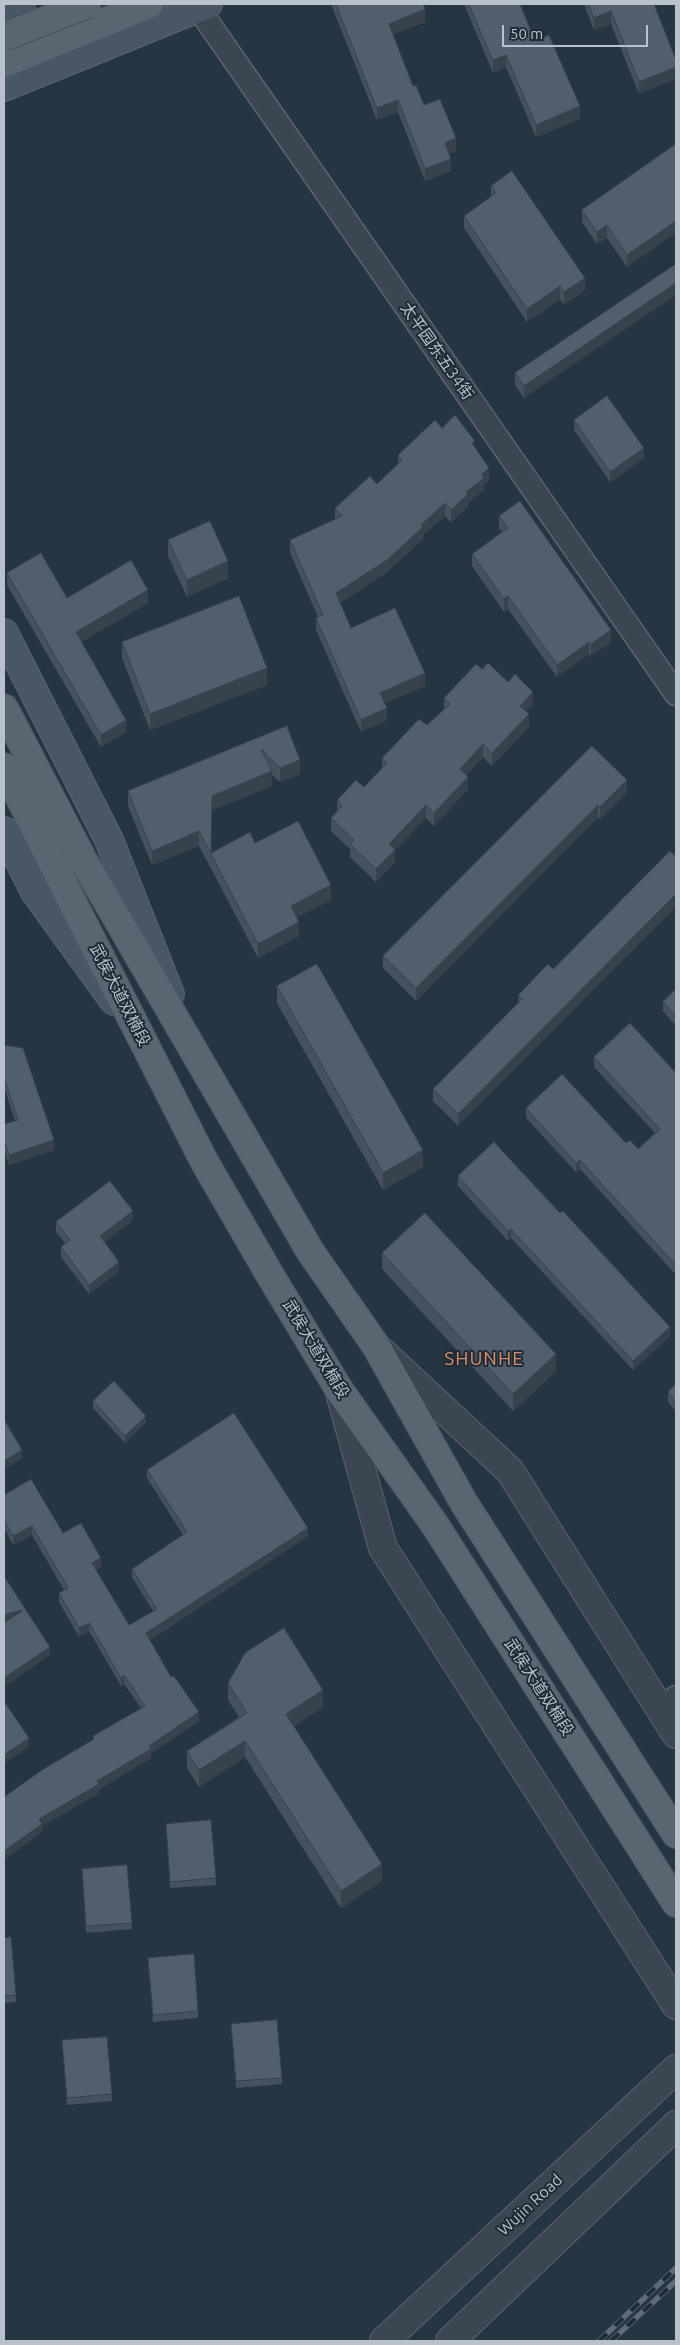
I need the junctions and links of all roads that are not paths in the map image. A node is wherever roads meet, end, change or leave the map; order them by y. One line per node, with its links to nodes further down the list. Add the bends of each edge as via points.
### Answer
1 (21, 4): 5 (main road)
2 (87, 4): 6 (main road, bridge)
3 (149, 4): 7 (main road)
4 (203, 6): 8 (main road); 10 (street, 太平园东五34街)
5 (4, 11)
6 (4, 37)
7 (4, 63)
8 (4, 87)
9 (4, 633): 16 (main road, via 109,840)
10 (676, 694)
11 (4, 708): 16 (main road, 武侯大道双楠段, via 82,860)
12 (4, 767): 15 (main road, 武侯大道双楠段)
13 (4, 831): 14 (main road)
14 (11, 866): 15 (main road, via 35,892)
15 (144, 1042): 18 (main road, 武侯大道双楠段, via 204,1161)
16 (190, 1044): 17 (main road, 武侯大道双楠段, via 310,1251)
17 (376, 1346): 19 (street, via 510,1472); 21 (main road, 武侯大道双楠段, via 464,1503)
18 (340, 1391): 22 (main road, 武侯大道双楠段, via 435,1525); 23 (street, via 383,1548)
19 (669, 1704): 20 (street)
20 (676, 1734)
21 (676, 1834)
22 (676, 1903)
23 (673, 1995)
24 (676, 2069): 26 (street, Wujin Road)
25 (676, 2126): 27 (street)
26 (384, 2341)
27 (450, 2341)

